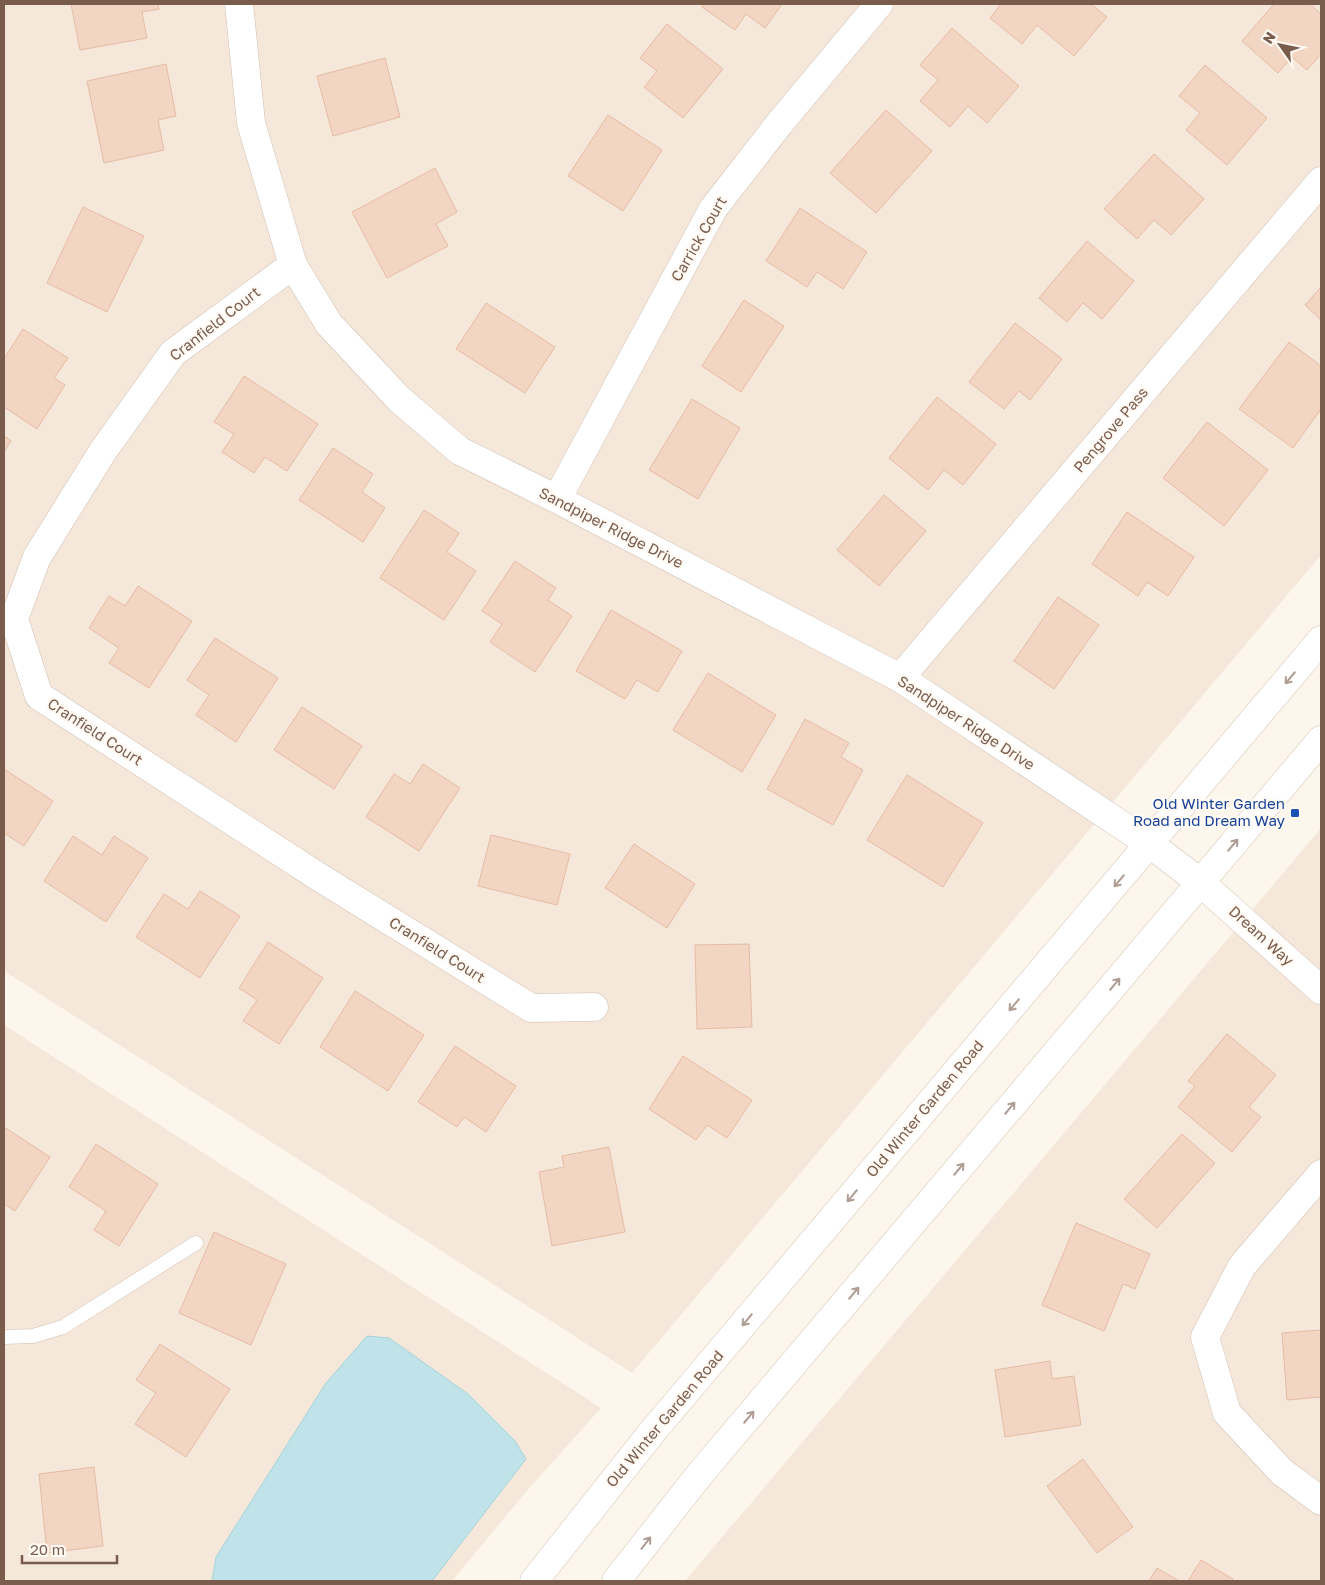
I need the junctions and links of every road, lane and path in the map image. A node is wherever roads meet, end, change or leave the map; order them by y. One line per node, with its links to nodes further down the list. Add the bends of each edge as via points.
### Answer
1 (239, 4): 4 (street, Sandpiper Ridge Drive, via 251,123)
2 (879, 4): 5 (street, Carrick Court, via 713,209)
3 (1321, 181): 7 (street, Pengrove Pass)
4 (293, 265): 5 (street, Sandpiper Ridge Drive, via 329,324 399,399 460,452); 12 (street, Cranfield Court, via 173,354 103,451 37,557 14,619 39,696 319,877 531,1008)
5 (557, 499): 7 (street, Sandpiper Ridge Drive)
6 (1321, 640): 9 (street, Old Winter Garden Road, one-way to 9)
7 (900, 678): 9 (street, Sandpiper Ridge Drive)
8 (1321, 740): 10 (street, one-way to 8)
9 (1150, 844): 10 (street, Sandpiper Ridge Drive); 17 (street, Old Winter Garden Road, one-way to 17, via 653,1431)
10 (1201, 883): 11 (street, Dream Way); 18 (street, one-way to 10, via 700,1474)
11 (1321, 990)
12 (594, 1006)
13 (1321, 1174): 16 (street, via 1242,1266 1205,1337 1227,1413 1282,1472)
14 (196, 1243): 15 (lane, via 63,1327 33,1336)
15 (4, 1337)
16 (1321, 1501)
17 (534, 1581)
18 (616, 1581)

